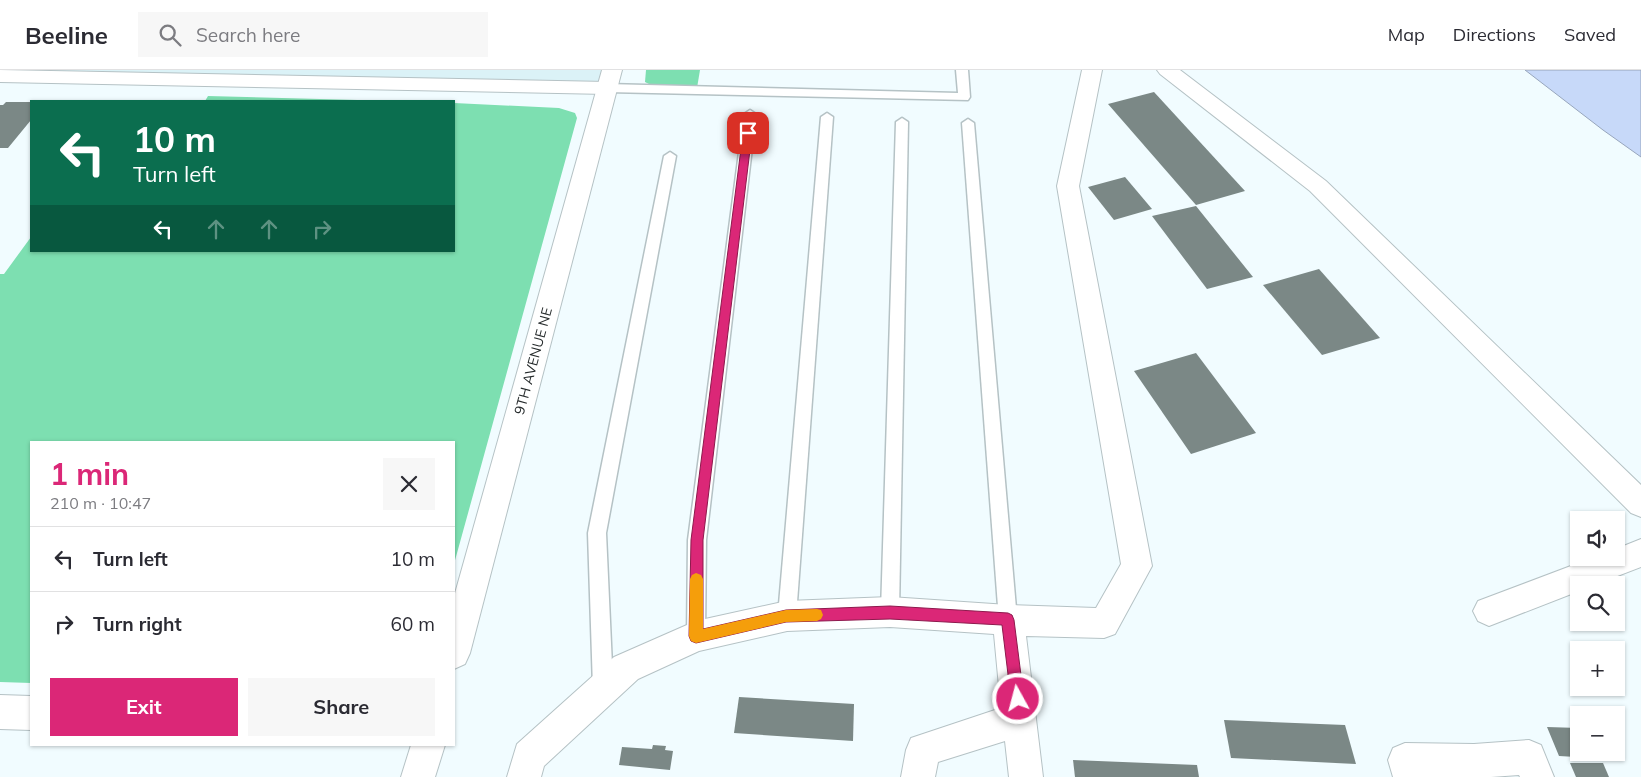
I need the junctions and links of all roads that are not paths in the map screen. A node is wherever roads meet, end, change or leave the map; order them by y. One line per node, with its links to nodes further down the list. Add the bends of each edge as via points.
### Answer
1 (962, 70): 6 (lane, via 964,97)
2 (1092, 70): 17 (street, via 1068,186 1137,566 1104,623)
3 (1167, 70): 12 (street, via 1318,186)
4 (104, 74): 5 (street); 6 (street)
5 (0, 76)
6 (609, 79): 19 (street, 9TH AVENUE NE)
7 (750, 114): 18 (lane, via 697,540)
8 (827, 117): 16 (lane)
9 (902, 122): 15 (lane)
10 (968, 123): 17 (lane)
11 (670, 156): 20 (lane, via 597,532)
12 (1641, 504)
13 (1641, 553): 14 (street)
14 (1489, 611)
15 (890, 612): 16 (street); 17 (street)
16 (786, 616): 18 (street)
17 (1008, 620): 23 (street)
18 (696, 636): 20 (street, via 626,668)
19 (455, 649)
20 (603, 688): 26 (street, via 528,756)
21 (0, 712): 22 (street)
22 (30, 713)
23 (1020, 719): 27 (street, via 923,750); 28 (street)
24 (428, 746): 25 (street)
25 (418, 777)
26 (524, 777)
27 (918, 777)
28 (1026, 777)
29 (1410, 777): 30 (street, via 1405,760 1474,761 1530,757)
30 (1537, 777)

